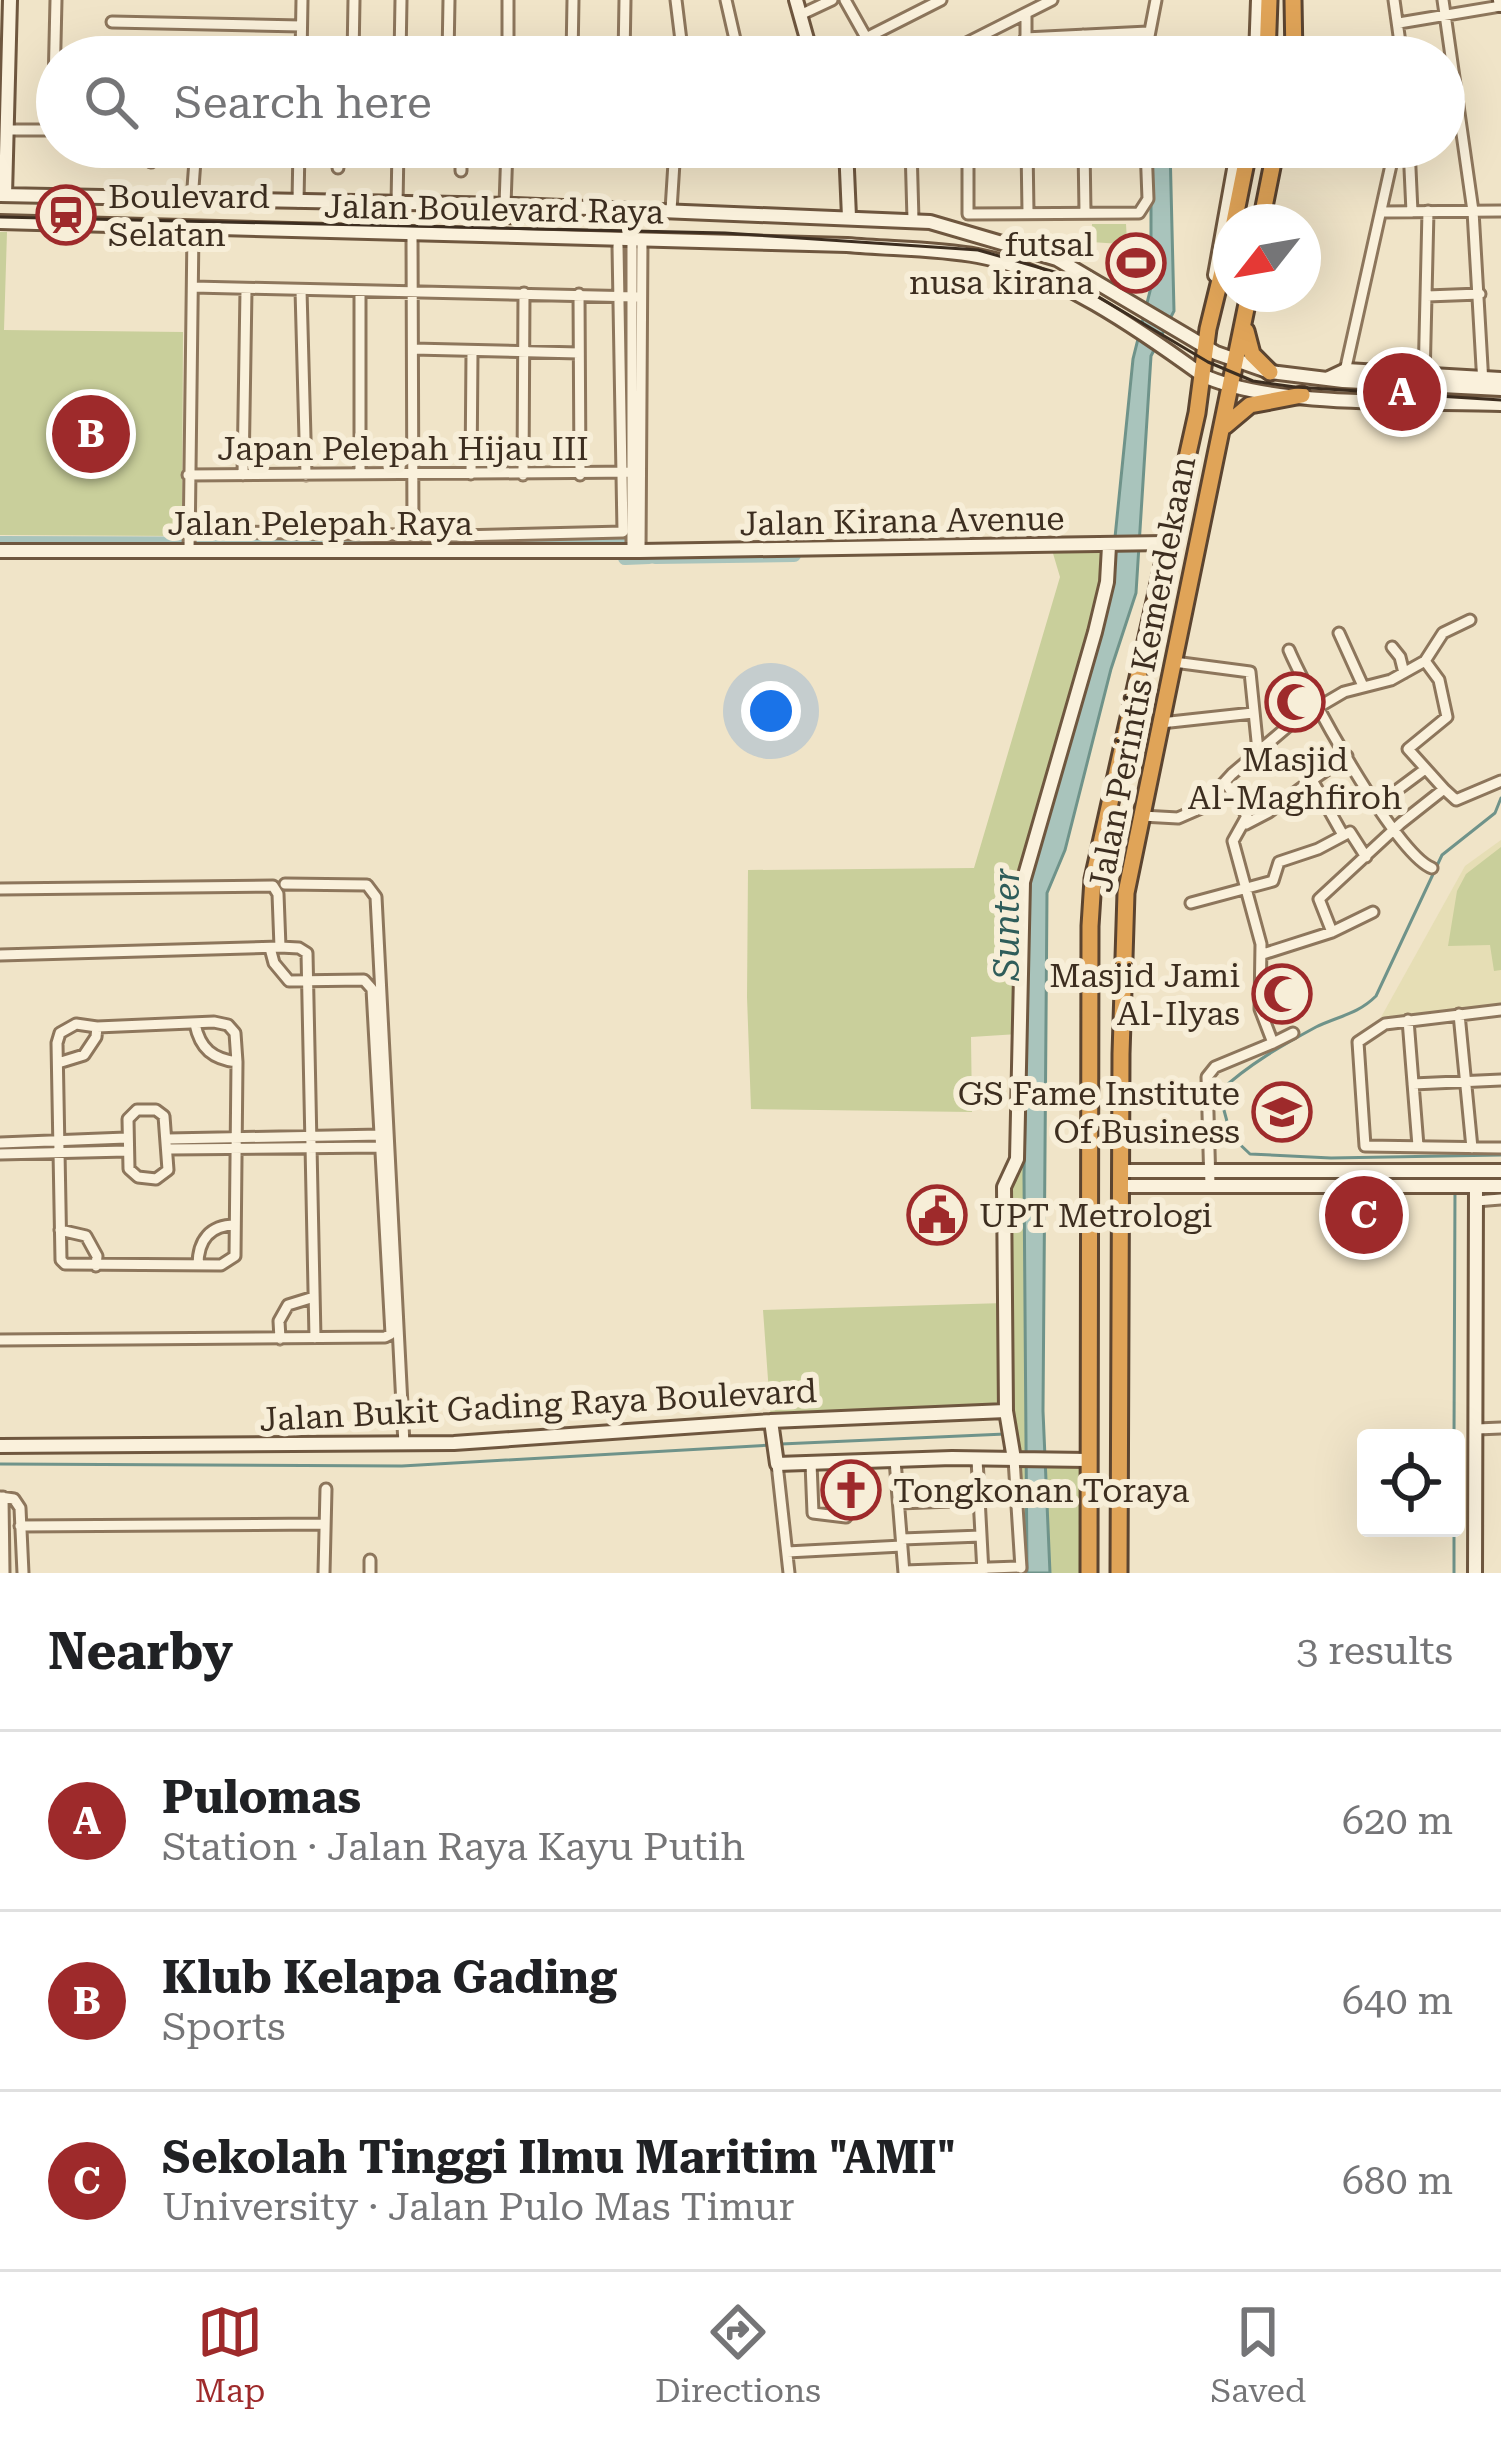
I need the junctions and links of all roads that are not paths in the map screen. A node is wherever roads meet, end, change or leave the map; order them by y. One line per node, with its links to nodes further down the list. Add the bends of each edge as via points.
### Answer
1 (10, 0): 54 (street)
2 (56, 0): 32 (street)
3 (302, 0): 29 (street)
4 (354, 0): 34 (street)
5 (401, 0): 35 (street)
6 (449, 0): 36 (street)
7 (508, 0): 37 (street)
8 (573, 0): 38 (street)
9 (625, 0): 39 (street)
10 (676, 0): 40 (street)
11 (726, 0): 41 (street)
12 (796, 0): 24 (street)
13 (832, 0): 24 (street)
14 (845, 0): 43 (street)
15 (941, 0): 44 (street)
16 (1052, 0): 25 (street)
17 (1156, 0): 30 (street)
18 (1258, 0): 49 (street)
19 (1268, 0): 50 (highway)
20 (1293, 0): 51 (highway)
21 (1394, 0): 28 (street)
22 (1442, 0): 26 (street)
23 (1501, 4): 26 (street)
24 (800, 15): 42 (street)
25 (1026, 15): 45 (street); 46 (street)
26 (1445, 15): 28 (street); 53 (street)
27 (112, 22): 29 (street)
28 (1399, 23): 52 (street)
29 (301, 26): 33 (street)
30 (1148, 32): 31 (street); 48 (street)
31 (1083, 35): 47 (street)
32 (56, 36)
33 (301, 36)
34 (353, 36)
35 (400, 36)
36 (448, 36)
37 (508, 36)
38 (572, 36)
39 (624, 36)
40 (680, 36)
41 (734, 36)
42 (806, 36)
43 (865, 36)
44 (870, 36)
45 (983, 36)
46 (1025, 36)
47 (1064, 36)
48 (1147, 36)
49 (1257, 36)
50 (1267, 36)
51 (1294, 36)
52 (1400, 36)
53 (1448, 36)
54 (8, 130): 55 (street); 73 (street)
55 (36, 130)
56 (1465, 148): 83 (street)
57 (194, 168): 74 (street)
58 (299, 168): 75 (street)
59 (398, 168): 79 (street)
60 (506, 168): 80 (street)
61 (674, 168): 81 (street)
62 (846, 168): 89 (street)
63 (912, 168): 90 (street)
64 (968, 168): 85 (street, via 968,214)
65 (1027, 168): 85 (street)
66 (1084, 168): 86 (street)
67 (1147, 168): 86 (street, via 1144,209)
68 (1234, 168): 76 (street, Jalan Perintis Kemerdekaan)
69 (1245, 168): 77 (highway)
70 (1272, 168): 78 (highway)
71 (1390, 168): 87 (street)
72 (1410, 168): 88 (street)
73 (6, 199): 74 (street, Jalan Boulevard Raya); 91 (street)
74 (192, 201): 75 (street, Jalan Boulevard Raya)
75 (298, 202): 79 (street, Jalan Boulevard Raya)
76 (1227, 204)
77 (1238, 204)
78 (1265, 204)
79 (397, 205): 80 (street, Jalan Boulevard Raya)
80 (505, 210): 81 (street, Jalan Boulevard Raya); 94 (street)
81 (671, 210): 89 (street, Jalan Boulevard Raya)
82 (1428, 211): 83 (street); 88 (street); 109 (street)
83 (1473, 211): 84 (street); 107 (street)
84 (1501, 211)
85 (1028, 212): 86 (street)
86 (1085, 212)
87 (1381, 212): 88 (street); 122 (street)
88 (1412, 212)
89 (844, 218): 90 (street, Jalan Boulevard Raya); 96 (street)
90 (913, 220): 98 (street, Jalan Boulevard Raya)
91 (4, 222): 92 (street, Jalan Boulevard Raya)
92 (194, 230): 93 (street, Jalan Boulevard Raya); 100 (street)
93 (412, 234): 94 (street, Jalan Boulevard Raya); 104 (street)
94 (503, 236): 95 (street, Jalan Boulevard Raya)
95 (637, 239): 96 (street, Jalan Boulevard Raya); 110 (street)
96 (847, 245): 99 (street, Jalan Boulevard Raya, via 980,256)
97 (618, 246): 108 (street)
98 (1029, 248): 99 (street); 114 (street, Jalan Boulevard Raya)
99 (1020, 269): 121 (street, Jalan Boulevard Raya, via 1088,301)
100 (193, 287): 101 (street); 134 (street)
101 (246, 290): 102 (street); 135 (street)
102 (301, 290): 103 (street); 136 (street)
103 (360, 291): 104 (street); 131 (street)
104 (413, 292): 105 (street); 115 (street)
105 (524, 293): 106 (street); 116 (street)
106 (579, 294): 108 (street); 118 (street)
107 (1480, 294): 109 (street); 125 (street)
108 (618, 295): 110 (street); 139 (street)
109 (1427, 296): 124 (street)
110 (636, 297): 139 (street)
111 (1213, 305): 114 (highway, Jalan Perintis Kemerdekaan)
112 (1247, 312): 113 (highway, Jalan Perintis Kemerdekaan)
113 (1246, 322): 119 (highway, Jalan Perintis Kemerdekaan); 120 (highway, via 1248,347)
114 (1205, 346): 119 (street, Jalan Boulevard Raya); 121 (highway, Jalan Perintis Kemerdekaan)
115 (413, 349): 117 (street); 132 (street)
116 (524, 351): 117 (street); 118 (street); 137 (street)
117 (472, 353): 133 (street)
118 (579, 353): 138 (street)
119 (1235, 361): 120 (street, Jalan Boulevard Raya); 126 (highway, Jalan Perintis Kemerdekaan)
120 (1270, 372): 122 (street, Jalan Boulevard Raya)
121 (1202, 375): 126 (street, Jalan Boulevard Raya); 142 (highway, Jalan Perintis Kemerdekaan)
122 (1344, 376): 124 (street)
123 (1501, 379): 125 (street)
124 (1424, 381): 125 (street)
125 (1483, 384): 127 (street)
126 (1231, 386): 128 (street, Jalan Boulevard Raya); 130 (highway, Jalan Perintis Kemerdekaan)
127 (1501, 389)
128 (1302, 395): 129 (street, Jalan Boulevard Raya); 130 (highway, via 1250,405)
129 (1501, 404)
130 (1221, 431): 150 (highway, Jalan Perintis Kemerdekaan)
131 (359, 474): 132 (street, Japan Pelepah Hijau III); 136 (street, Japan Pelepah Hijau III)
132 (415, 474): 133 (street, Japan Pelepah Hijau III); 140 (street)
133 (471, 474): 137 (street, Japan Pelepah Hijau III)
134 (188, 475): 135 (street, Japan Pelepah Hijau III); 141 (street)
135 (243, 475): 136 (street, Japan Pelepah Hijau III)
136 (306, 475)
137 (523, 475): 138 (street, Japan Pelepah Hijau III)
138 (580, 475): 139 (street, Japan Pelepah Hijau III)
139 (630, 475): 140 (street, Jalan Pelepah Raya, via 621,533); 145 (street)
140 (413, 534): 141 (street, Jalan Pelepah Raya)
141 (189, 541): 144 (street, Jalan Pelepah Raya); 145 (street, Jalan Pelepah Raya)
142 (1165, 543): 143 (street, Jalan Kirana Avenue); 170 (highway, Jalan Perintis Kemerdekaan)
143 (1111, 545): 145 (street, Jalan Kirana Avenue); 220 (street, via 1095,632 1023,882 1017,1159 1004,1187)
144 (0, 551)
145 (636, 551)
146 (1470, 620): 151 (street, via 1439,636)
147 (1339, 633): 153 (street)
148 (1392, 647): 152 (street)
149 (1289, 650): 154 (street)
150 (1173, 661): 155 (street, via 1250,672); 156 (highway, Jalan Perintis Kemerdekaan)
151 (1425, 661): 152 (street); 159 (street, via 1439,680 1447,718 1408,747)
152 (1404, 673): 153 (street)
153 (1363, 686): 154 (street)
154 (1320, 705): 157 (street); 158 (street)
155 (1253, 713): 156 (street); 157 (street)
156 (1161, 723): 165 (highway, Jalan Perintis Kemerdekaan)
157 (1258, 751): 162 (street)
158 (1347, 756): 160 (street); 164 (street)
159 (1424, 770): 163 (street); 164 (street)
160 (1312, 780): 166 (street); 168 (street)
161 (1501, 781): 163 (street, via 1456,800)
162 (1226, 783): 165 (street, via 1186,816); 166 (street)
163 (1444, 789): 167 (street)
164 (1377, 805): 167 (street)
165 (1142, 816): 172 (highway, Jalan Perintis Kemerdekaan)
166 (1246, 824): 175 (street, via 1233,841)
167 (1392, 831): 169 (street); 171 (street)
168 (1343, 836): 169 (street, via 1351,832); 175 (street, via 1279,862 1275,880)
169 (1366, 857): 178 (street, via 1319,899)
170 (1095, 868): 172 (highway); 230 (highway, Jalan Perintis Kemerdekaan)
171 (1432, 868)
172 (1129, 875): 207 (highway, Jalan Perintis Kemerdekaan)
173 (285, 884): 224 (street, via 367,885 376,897)
174 (0, 889): 179 (street, via 273,886)
175 (1247, 889): 176 (street); 180 (street)
176 (1191, 903)
177 (1373, 912): 178 (street)
178 (1332, 932): 180 (street)
179 (275, 948): 181 (street); 182 (street, via 283,976); 182 (street, via 307,952)
180 (1263, 954): 189 (street, via 1260,1004)
181 (0, 955)
182 (310, 980): 195 (street, via 364,980 372,989); 196 (street)
183 (1501, 1010): 184 (street)
184 (1459, 1014): 185 (street); 193 (street)
185 (1408, 1020): 194 (street); 202 (street, via 1358,1042 1363,1143)
186 (195, 1024): 187 (street); 190 (street, via 214,1057); 190 (street, via 228,1025)
187 (97, 1027): 191 (street, via 84,1055); 191 (street, via 76,1024 60,1033)
188 (1293, 1034): 189 (street)
189 (1273, 1042): 208 (street, via 1210,1072)
190 (237, 1062): 198 (street)
191 (58, 1063): 201 (street)
192 (1501, 1080): 193 (street)
193 (1466, 1081): 194 (street); 203 (street)
194 (1413, 1084): 202 (street)
195 (382, 1141): 196 (street); 217 (street, via 392,1334)
196 (308, 1142): 198 (street); 216 (street)
197 (0, 1143): 201 (street)
198 (234, 1143): 200 (street); 212 (street)
199 (127, 1144): 200 (street, via 132,1114 156,1110); 200 (street, via 133,1174 156,1179 168,1170); 201 (street)
200 (168, 1144)
201 (59, 1145): 205 (street); 213 (street)
202 (1418, 1146): 203 (street)
203 (1472, 1148): 204 (street)
204 (1501, 1148)
205 (0, 1154)
206 (1501, 1171): 209 (street)
207 (1121, 1178): 208 (street); 252 (highway, Jalan Perintis Kemerdekaan)
208 (1210, 1180): 209 (street, via 1432,1179)
209 (1470, 1186): 210 (street); 211 (street); 223 (street)
210 (1501, 1186)
211 (1501, 1199)
212 (235, 1226): 214 (street, via 206,1235); 214 (street, via 235,1256)
213 (60, 1230): 215 (street, via 86,1236); 215 (street, via 61,1260)
214 (198, 1265): 215 (street)
215 (96, 1266)
216 (314, 1298): 217 (street); 218 (street, via 288,1305)
217 (315, 1338): 218 (street)
218 (280, 1339): 219 (street)
219 (0, 1340)
220 (1006, 1414): 221 (street, Jalan Bukit Gading Raya Boulevard); 226 (street)
221 (771, 1426): 224 (street, Jalan Bukit Gading Raya Boulevard); 227 (street)
222 (1501, 1428): 223 (street)
223 (1477, 1430): 253 (street)
224 (404, 1444): 225 (street, Jalan Bukit Gading Raya Boulevard)
225 (0, 1445)
226 (1014, 1456): 228 (street); 230 (street); 243 (street)
227 (777, 1459): 231 (street); 241 (street)
228 (977, 1459): 229 (street); 234 (street)
229 (895, 1460): 231 (street); 235 (street)
230 (1088, 1460): 251 (highway, Jalan Perintis Kemerdekaan)
231 (811, 1463): 236 (street, via 813,1513)
232 (326, 1490): 237 (street)
233 (1, 1497): 238 (street, via 18,1503); 246 (street)
234 (979, 1500): 235 (street); 239 (street)
235 (899, 1503): 240 (street)
236 (846, 1517)
237 (325, 1524): 238 (street); 248 (street)
238 (20, 1526): 247 (street)
239 (980, 1536): 240 (street); 244 (street)
240 (902, 1543): 241 (street); 245 (street)
241 (788, 1552): 250 (street)
242 (370, 1560): 249 (street)
243 (1021, 1570): 244 (street)
244 (983, 1571): 245 (street)
245 (904, 1572)
246 (4, 1573)
247 (23, 1573)
248 (323, 1573)
249 (370, 1573)
250 (789, 1573)
251 (1089, 1573)
252 (1119, 1573)
253 (1475, 1573)

